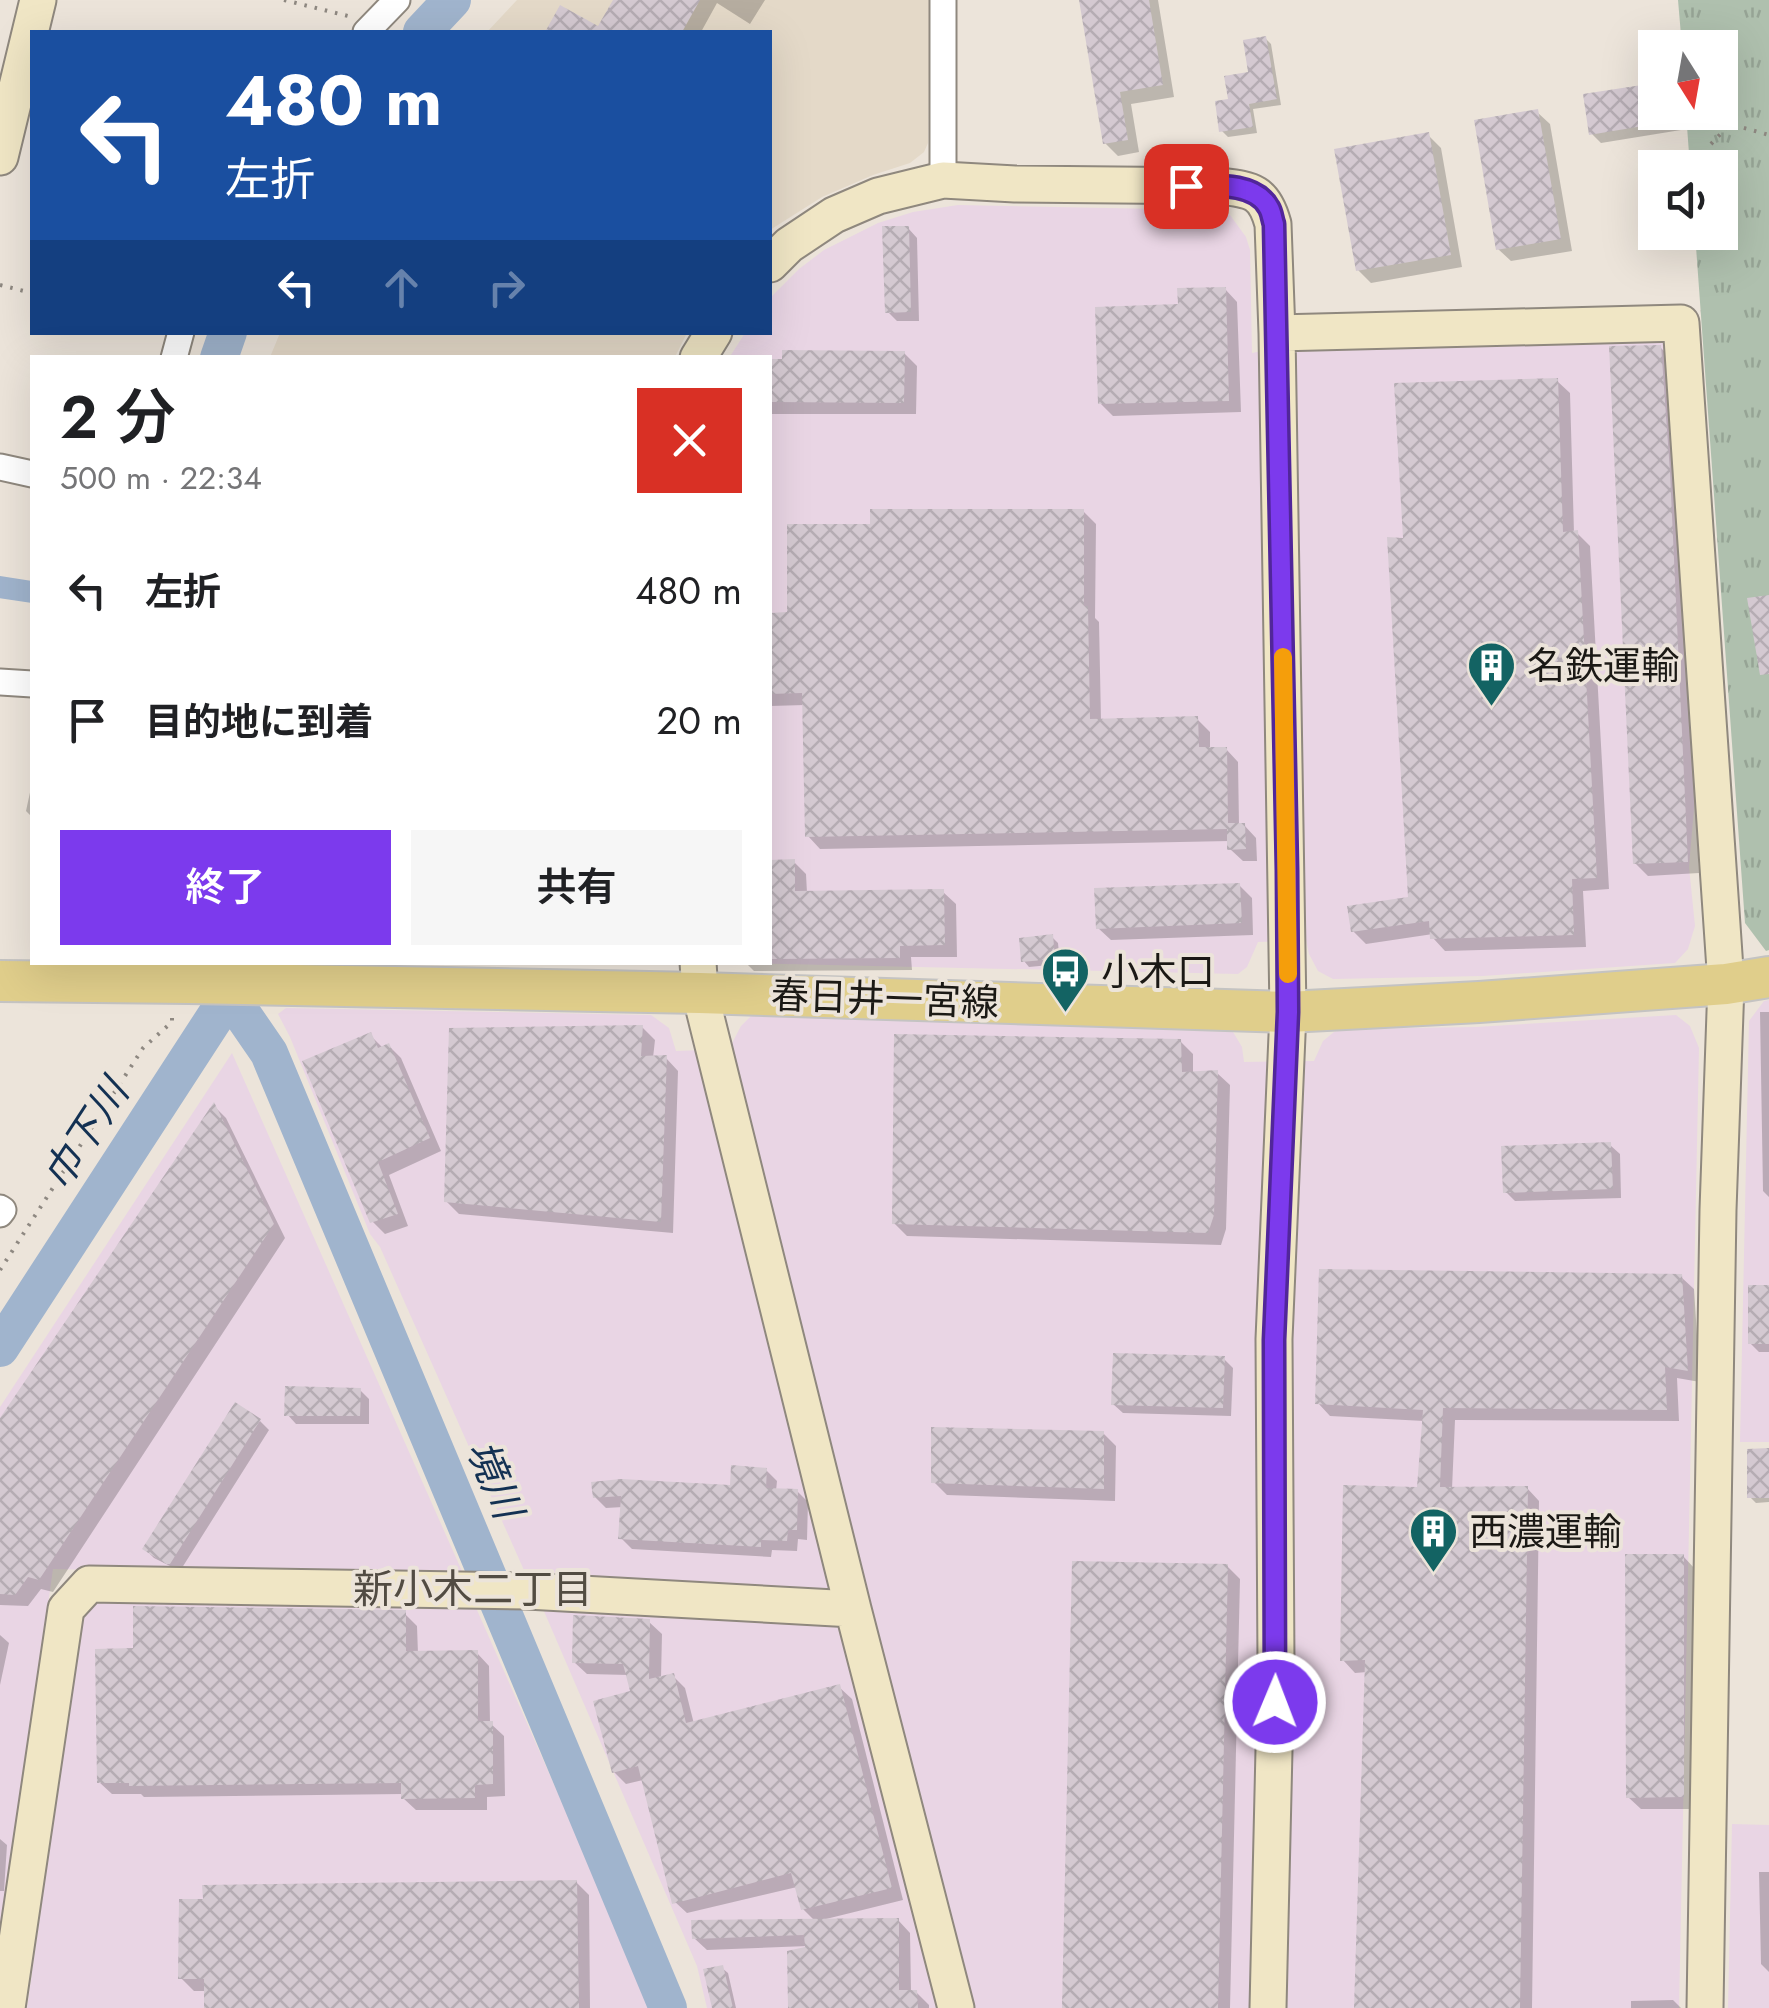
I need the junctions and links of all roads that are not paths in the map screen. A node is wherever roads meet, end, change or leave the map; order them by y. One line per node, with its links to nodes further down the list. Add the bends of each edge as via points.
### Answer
1 (38, 0): 5 (street)
2 (397, 0): 4 (street)
3 (942, 0): 9 (street)
4 (361, 25)
5 (32, 30)
6 (30, 39): 7 (street)
7 (15, 112): 8 (street)
8 (0, 157)
9 (943, 180): 10 (street, via 834,215); 11 (street, via 1220,186 1257,194 1274,224)
10 (772, 262)
11 (1277, 332): 20 (street, via 1681,324); 21 (street)
12 (0, 467): 13 (street)
13 (30, 474)
14 (0, 682): 15 (street)
15 (30, 684)
16 (178, 976): 18 (main road, 春日井一宮線, via 278,984); 19 (main road, 春日井一宮線)
17 (1769, 977): 20 (main road, 春日井一宮線)
18 (698, 978): 21 (main road, 春日井一宮線); 22 (street)
19 (0, 981)
20 (1726, 984): 21 (main road, 春日井一宮線); 26 (street)
21 (1288, 1012): 25 (street, via 1274,1340)
22 (853, 1609): 23 (street, via 526,1591 89,1584 66,1609); 24 (street)
23 (7, 2008)
24 (956, 2008)
25 (1268, 2008)
26 (1704, 2008)

